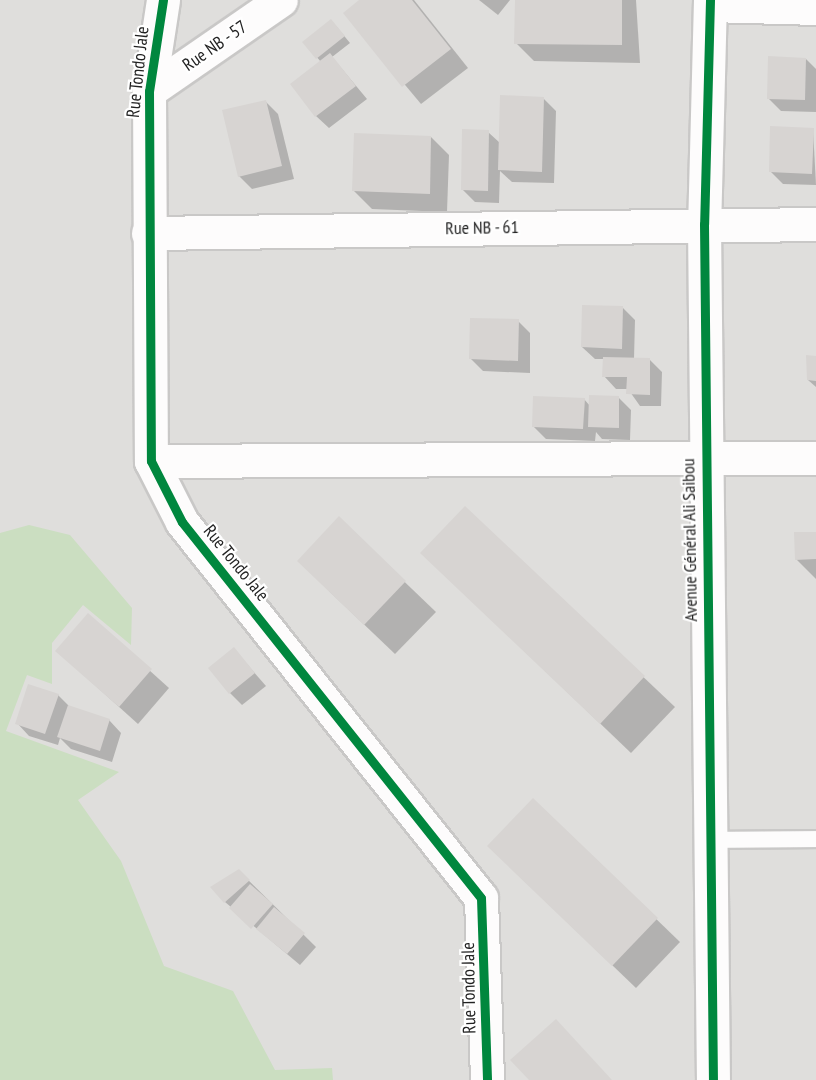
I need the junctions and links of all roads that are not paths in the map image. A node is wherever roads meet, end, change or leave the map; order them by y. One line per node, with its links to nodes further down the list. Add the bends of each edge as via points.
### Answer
1 (163, 0): 5 (street, Rue Tondo Jale)
2 (281, 0): 5 (street, Rue NB - 57)
3 (710, 2): 4 (street); 6 (street, Avenue Général Ali Saibou)
4 (816, 8)
5 (149, 91): 8 (street, Rue Tondo Jale)
6 (704, 224): 7 (street, Rue NB - 61); 8 (street, Rue NB - 61); 9 (street, Avenue Général Ali Saibou)
7 (816, 224)
8 (148, 233): 11 (street, Rue Tondo Jale)
9 (705, 458): 10 (street); 11 (street); 13 (street, Avenue Général Ali Saibou)
10 (816, 458)
11 (152, 461): 14 (street, Rue Tondo Jale, via 182,522 481,898)
12 (816, 839): 13 (lane)
13 (710, 840): 15 (street, Avenue Général Ali Saibou)
14 (487, 1080)
15 (713, 1080)

